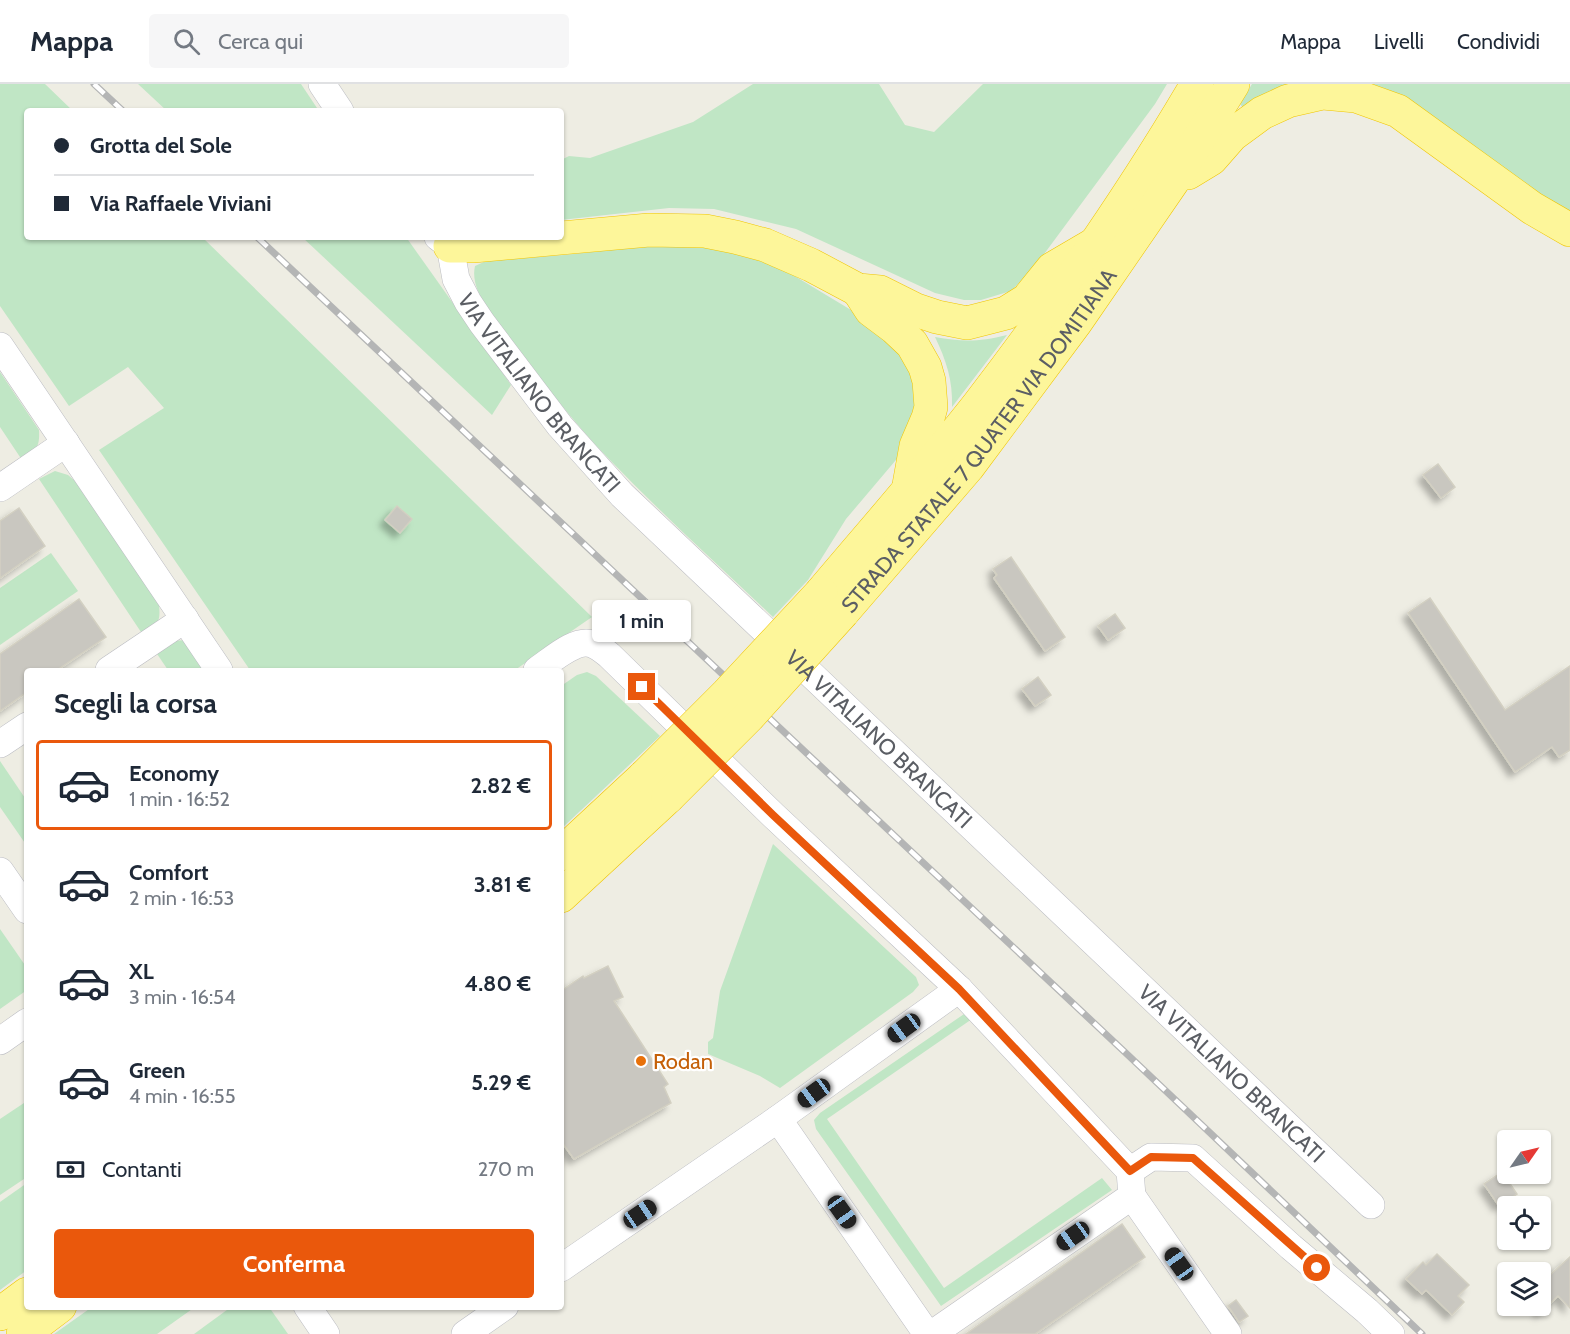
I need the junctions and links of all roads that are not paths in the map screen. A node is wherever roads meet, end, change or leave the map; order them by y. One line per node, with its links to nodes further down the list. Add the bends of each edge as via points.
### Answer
1 (322, 84): 4 (street)
2 (1197, 84): 10 (highway, STRADA STATALE 7 QUATER VIA DOMITIANA)
3 (1233, 84): 5 (highway, STRADA STATALE 7 QUATER VIA DOMITIANA)
4 (338, 108)
5 (1173, 181): 6 (highway, via 1211,159 1232,135 1262,113 1288,101 1323,93 1356,96 1398,111 1532,208); 16 (highway, STRADA STATALE 7 QUATER VIA DOMITIANA, via 1076,322 968,467)
6 (1570, 230)
7 (564, 238): 11 (highway, via 649,230 705,231 765,245)
8 (546, 240): 9 (highway, via 485,246)
9 (444, 241): 33 (street, VIA VITALIANO BRANCATI, via 456,279 482,323 560,426 622,495)
10 (1093, 245): 11 (highway, via 1052,269 1027,300 1006,314 981,321 967,323 937,317 880,292); 15 (highway, STRADA STATALE 7 QUATER VIA DOMITIANA, via 978,404)
11 (858, 290): 15 (highway, via 871,310 912,344 929,381 931,407 916,446)
12 (0, 346): 13 (street)
13 (66, 443): 14 (street); 17 (street)
14 (0, 488)
15 (908, 490): 16 (highway, STRADA STATALE 7 QUATER VIA DOMITIANA)
16 (832, 602): 23 (highway, STRADA STATALE 7 QUATER VIA DOMITIANA, bridge, via 749,716)
17 (184, 619): 18 (street); 19 (street)
18 (111, 668)
19 (218, 668)
20 (540, 668): 28 (street, via 581,643 600,648)
21 (24, 728): 22 (street)
22 (0, 744)
23 (656, 787): 24 (highway, STRADA STATALE 7 QUATER VIA DOMITIANA); 26 (highway, STRADA STATALE 7 QUATER VIA DOMITIANA)
24 (564, 852)
25 (0, 871): 27 (street)
26 (564, 893)
27 (24, 906)
28 (959, 989): 31 (street); 32 (street)
29 (24, 1024): 30 (street)
30 (0, 1041)
31 (778, 1119): 34 (street); 40 (street)
32 (1131, 1183): 40 (street); 44 (street); 45 (street, via 1151,1157 1193,1158)
33 (1371, 1205)
34 (564, 1266)
35 (24, 1296): 39 (highway)
36 (55, 1310): 41 (highway)
37 (310, 1310): 42 (street)
38 (499, 1310): 43 (street)
39 (0, 1314)
40 (922, 1332)
41 (23, 1334)
42 (326, 1334)
43 (465, 1334)
44 (1228, 1334)
45 (1391, 1334)

